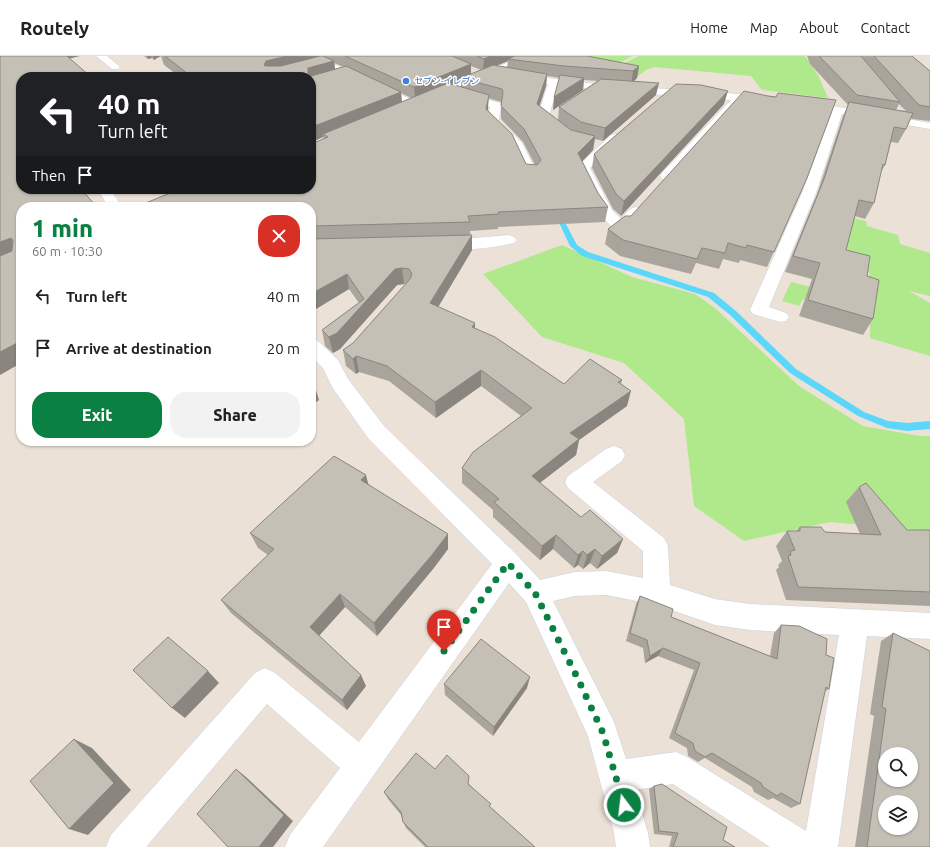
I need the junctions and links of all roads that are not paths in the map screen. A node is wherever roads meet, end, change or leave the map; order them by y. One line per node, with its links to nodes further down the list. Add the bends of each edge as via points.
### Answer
1 (101, 56): 3 (street)
2 (531, 56): 7 (street)
3 (115, 67)
4 (469, 71): 7 (street)
5 (292, 72): 6 (street, via 325,63)
6 (349, 74): 8 (street); 18 (street)
7 (486, 74): 9 (street); 11 (street)
8 (334, 79)
9 (554, 82): 10 (street); 23 (street, via 543,117)
10 (596, 86): 12 (street); 13 (street)
11 (448, 91): 18 (street); 28 (street, via 496,105 492,121 518,146)
12 (669, 92): 14 (street); 16 (street)
13 (584, 95)
14 (739, 96): 15 (street); 29 (street)
15 (777, 100)
16 (658, 102)
17 (796, 103): 19 (street)
18 (415, 105): 20 (street)
19 (838, 110): 24 (street); 33 (street, via 809,193 759,310)
20 (401, 111)
21 (898, 111): 24 (street)
22 (560, 112): 23 (street)
23 (548, 120): 27 (street)
24 (908, 123): 25 (street)
25 (930, 126)
26 (622, 132): 30 (street, via 599,146 584,167 606,212 621,227)
27 (574, 140)
28 (531, 175)
29 (659, 186)
30 (643, 204)
31 (509, 240): 32 (street)
32 (426, 245)
33 (780, 317)
34 (316, 348): 36 (street, via 337,361 339,382 376,432)
35 (614, 455): 38 (street, via 576,482 655,546)
36 (508, 563): 37 (street); 41 (street)
37 (535, 593): 38 (street, via 575,584 606,583); 42 (street, via 603,733)
38 (657, 593): 39 (street, via 715,612)
39 (855, 623): 40 (street); 47 (street)
40 (930, 626)
41 (361, 765): 43 (street, via 265,683); 44 (street)
42 (616, 776): 45 (street); 46 (street, via 676,768)
43 (123, 847)
44 (302, 847)
45 (633, 847)
46 (801, 847)
47 (821, 847)

